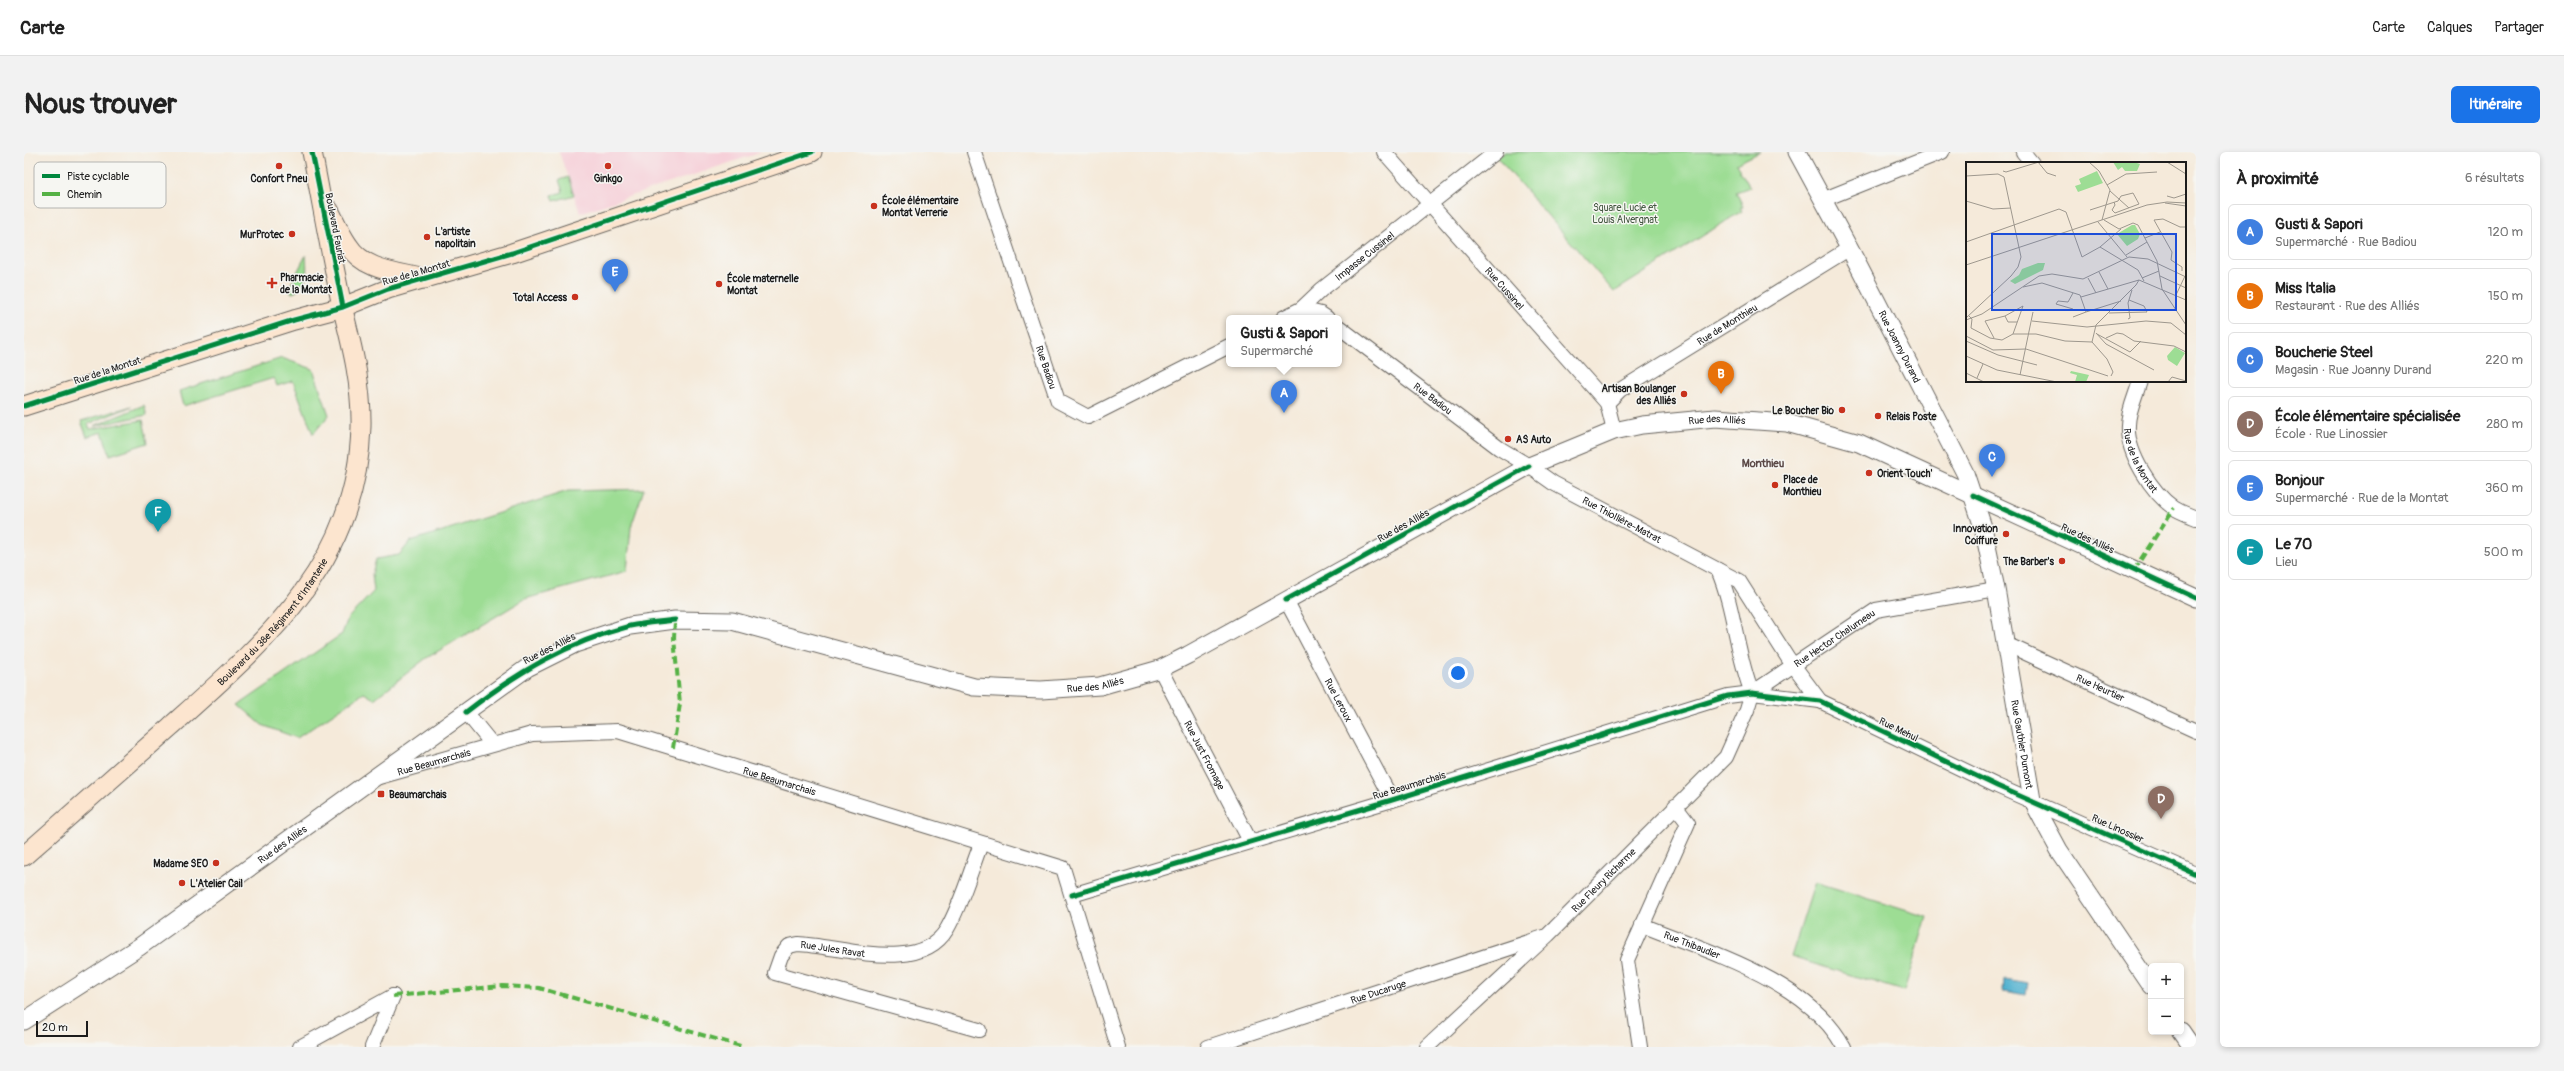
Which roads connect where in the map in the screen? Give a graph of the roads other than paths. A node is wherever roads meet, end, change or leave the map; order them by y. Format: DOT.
graph roads {
  1 [pos="312,152"];
  2 [pos="812,152"];
  3 [pos="974,152"];
  4 [pos="1384,152"];
  5 [pos="1496,152"];
  6 [pos="1798,152"];
  7 [pos="1942,152"];
  8 [pos="2023,152"];
  9 [pos="2031,162"];
  10 [pos="319,190"];
  11 [pos="1822,200"];
  12 [pos="1430,204"];
  13 [pos="348,246"];
  14 [pos="1850,248"];
  15 [pos="425,279"];
  16 [pos="343,307"];
  17 [pos="1301,309"];
  18 [pos="1289,315"];
  19 [pos="1322,315"];
  20 [pos="1342,329"];
  21 [pos="1226,348"];
  22 [pos="2140,382"];
  23 [pos="1607,403"];
  24 [pos="24,406"];
  25 [pos="1614,431"];
  26 [pos="1529,466"];
  27 [pos="1973,495"];
  28 [pos="2196,518"];
  29 [pos="1718,570"];
  30 [pos="1996,589"];
  31 [pos="2196,598"];
  32 [pos="1286,600"];
  33 [pos="2006,644"];
  34 [pos="1794,666"];
  35 [pos="1160,669"];
  36 [pos="1752,694"];
  37 [pos="1820,701"];
  38 [pos="466,712"];
  39 [pos="2196,731"];
  40 [pos="492,744"];
  41 [pos="375,778"];
  42 [pos="1392,800"];
  43 [pos="2032,800"];
  44 [pos="1675,806"];
  45 [pos="1250,841"];
  46 [pos="981,844"];
  47 [pos="24,856"];
  48 [pos="2196,873"];
  49 [pos="1072,895"];
  50 [pos="1642,925"];
  51 [pos="1548,935"];
  52 [pos="2148,982"];
  53 [pos="24,1020"];
  54 [pos="979,1030"];
  55 [pos="2184,1035"];
  56 [pos="300,1047"];
  57 [pos="372,1047"];
  58 [pos="1118,1047"];
  59 [pos="1208,1047"];
  60 [pos="1427,1047"];
  61 [pos="1640,1047"];
  62 [pos="1844,1047"];
  63 [pos="2192,1047"];
  1 -- 10 [label="main road, Boulevard Fauriat"];
  2 -- 15 [label="main road, Rue de la Montat"];
  3 -- 21 [label="street, Rue Badiou"];
  4 -- 12 [label="street, Rue Cussinel"];
  5 -- 12 [label="street, Impasse Cussinel"];
  6 -- 11 [label="street, Rue Joanny Durand"];
  7 -- 11 [label="street"];
  8 -- 9 [label="street"];
  10 -- 13 [label="main road, Boulevard Fauriat"];
  10 -- 16 [label="main road, Boulevard Fauriat"];
  11 -- 14 [label="street, Rue Joanny Durand"];
  12 -- 17 [label="street, Impasse Cussinel"];
  12 -- 23 [label="street, Rue Cussinel"];
  13 -- 15 [label="main road, Rue de la Montat"];
  14 -- 23 [label="street, Rue de Monthieu"];
  14 -- 27 [label="street, Rue Joanny Durand"];
  15 -- 16 [label="main road, Rue de la Montat"];
  16 -- 24 [label="main road, Rue de la Montat"];
  16 -- 47 [label="main road, Boulevard du 38e Régiment d'Infanterie"];
  17 -- 18 [label="street"];
  17 -- 19 [label="street"];
  20 -- 26 [label="street, Rue Badiou"];
  22 -- 28 [label="street, Rue de la Montat"];
  23 -- 25 [label="street, Rue Cussinel"];
  25 -- 26 [label="street, Rue des Alliés"];
  25 -- 27 [label="street, Rue des Alliés"];
  26 -- 29 [label="street, Rue Thiollière-Matrat"];
  26 -- 32 [label="street, Rue des Alliés"];
  27 -- 30 [label="street, Rue Gauthier Dumont"];
  27 -- 31 [label="street, Rue des Alliés"];
  29 -- 34 [label="street, Rue Thiollière-Matrat"];
  29 -- 36 [label="street"];
  30 -- 33 [label="street, Rue Gauthier Dumont"];
  30 -- 34 [label="street, Rue Hector Chalumeau"];
  32 -- 35 [label="street, Rue des Alliés"];
  32 -- 42 [label="street, Rue Leroux"];
  33 -- 39 [label="street, Rue Heurtier"];
  33 -- 43 [label="street, Rue Gauthier Dumont"];
  34 -- 36 [label="street, Rue Hector Chalumeau"];
  34 -- 37 [label="street, Rue Mehul"];
  35 -- 38 [label="street, Rue des Alliés"];
  35 -- 45 [label="street, Rue Just Fromage"];
  36 -- 37 [label="street, Rue Mehul"];
  36 -- 42 [label="street, Rue Beaumarchais"];
  36 -- 44 [label="street, Rue Fleury Richarme"];
  37 -- 43 [label="street, Rue Mehul"];
  38 -- 40 [label="street"];
  38 -- 41 [label="street, Rue des Alliés"];
  40 -- 41 [label="street, Rue Beaumarchais"];
  40 -- 46 [label="street, Rue Beaumarchais"];
  41 -- 53 [label="street, Rue des Alliés"];
  42 -- 45 [label="street, Rue Beaumarchais"];
  43 -- 48 [label="street, Rue Linossier"];
  43 -- 52 [label="street, Rue Gauthier Dumont"];
  44 -- 50 [label="street"];
  44 -- 51 [label="street, Rue Fleury Richarme"];
  45 -- 49 [label="street, Rue Beaumarchais"];
  46 -- 49 [label="street, Rue Beaumarchais"];
  46 -- 54 [label="street, Rue Jules Ravat"];
  49 -- 58 [label="street"];
  50 -- 61 [label="street"];
  50 -- 62 [label="street, Rue Thibaudier"];
  51 -- 59 [label="street, Rue Ducaruge"];
  51 -- 60 [label="street, Rue Fleury Richarme"];
  55 -- 63 [label="street"];
  56 -- 57 [label="street"];
}
